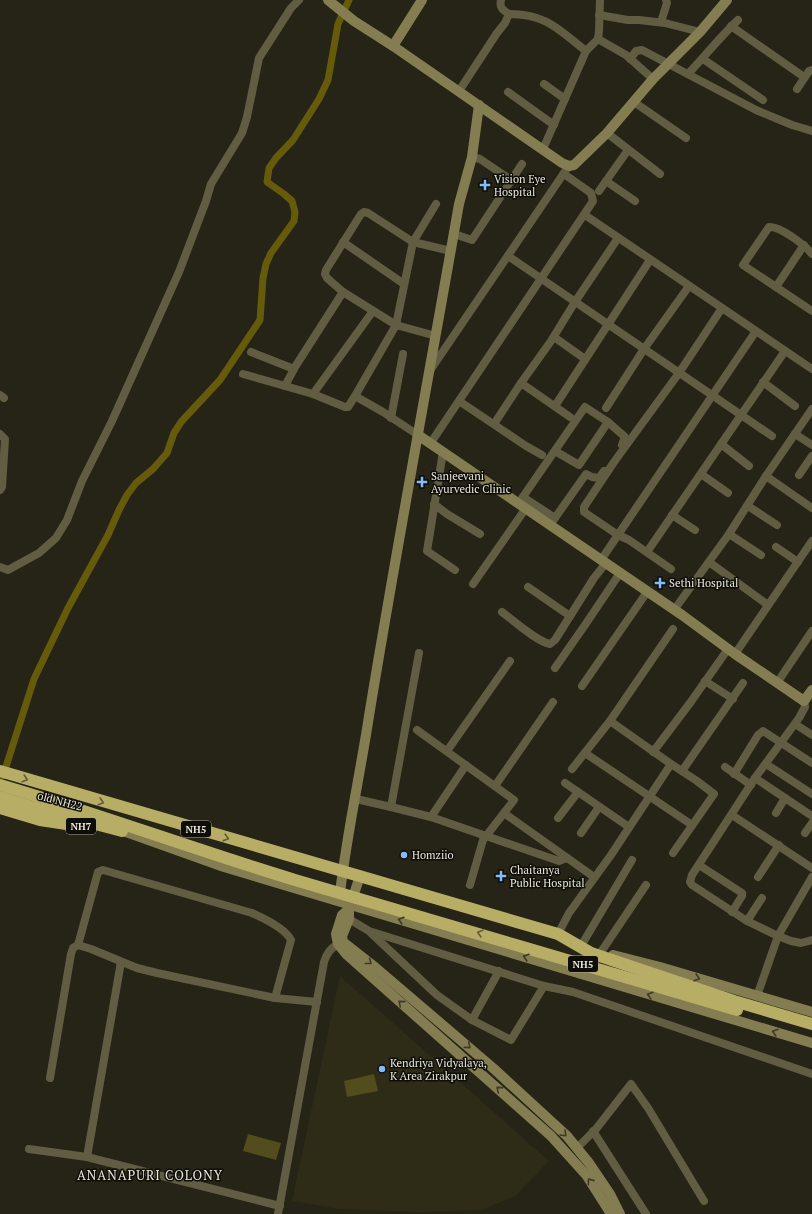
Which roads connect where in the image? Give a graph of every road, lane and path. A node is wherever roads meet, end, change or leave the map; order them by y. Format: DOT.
graph roads {
  1 [pos="299,0"];
  2 [pos="328,0"];
  3 [pos="422,0"];
  4 [pos="501,0"];
  5 [pos="600,0"];
  6 [pos="667,0"];
  7 [pos="727,0"];
  8 [pos="510,14"];
  9 [pos="599,15"];
  10 [pos="738,20"];
  11 [pos="661,22"];
  12 [pos="731,26"];
  13 [pos="700,32"];
  14 [pos="598,38"];
  15 [pos="393,46"];
  16 [pos="586,51"];
  17 [pos="630,59"];
  18 [pos="702,59"];
  19 [pos="668,64"];
  20 [pos="812,70"];
  21 [pos="688,74"];
  22 [pos="804,77"];
  23 [pos="653,79"];
  24 [pos="544,84"];
  25 [pos="797,89"];
  26 [pos="459,91"];
  27 [pos="508,92"];
  28 [pos="565,99"];
  29 [pos="763,100"];
  30 [pos="634,102"];
  31 [pos="480,105"];
  32 [pos="554,125"];
  33 [pos="812,131"];
  34 [pos="607,133"];
  35 [pos="686,138"];
  36 [pos="543,149"];
  37 [pos="628,150"];
  38 [pos="472,157"];
  39 [pos="522,164"];
  40 [pos="566,170"];
  41 [pos="660,174"];
  42 [pos="511,180"];
  43 [pos="606,181"];
  44 [pos="599,191"];
  45 [pos="635,201"];
  46 [pos="436,204"];
  47 [pos="584,215"];
  48 [pos="454,234"];
  49 [pos="618,238"];
  50 [pos="343,242"];
  51 [pos="413,242"];
  52 [pos="804,245"];
  53 [pos="451,251"];
  54 [pos="812,254"];
  55 [pos="508,256"];
  56 [pos="650,260"];
  57 [pos="542,279"];
  58 [pos="404,284"];
  59 [pos="689,286"];
  60 [pos="776,287"];
  61 [pos="343,292"];
  62 [pos="575,302"];
  63 [pos="722,308"];
  64 [pos="373,311"];
  65 [pos="812,311"];
  66 [pos="608,324"];
  67 [pos="396,325"];
  68 [pos="756,331"];
  69 [pos="436,336"];
  70 [pos="554,337"];
  71 [pos="644,349"];
  72 [pos="785,351"];
  73 [pos="251,352"];
  74 [pos="403,354"];
  75 [pos="584,359"];
  76 [pos="294,369"];
  77 [pos="812,369"];
  78 [pos="429,373"];
  79 [pos="679,373"];
  80 [pos="243,374"];
  81 [pos="763,382"];
  82 [pos="520,383"];
  83 [pos="285,386"];
  84 [pos="313,394"];
  85 [pos="355,396"];
  86 [pos="712,396"];
  87 [pos="459,401"];
  88 [pos="555,406"];
  89 [pos="795,406"];
  90 [pos="606,408"];
  91 [pos="812,409"];
  92 [pos="741,415"];
  93 [pos="570,417"];
  94 [pos="391,418"];
  95 [pos="608,422"];
  96 [pos="494,424"];
  97 [pos="0,434"];
  98 [pos="795,434"];
  99 [pos="418,435"];
  100 [pos="772,436"];
  101 [pos="430,444"];
  102 [pos="721,444"];
  103 [pos="812,445"];
  104 [pos="555,451"];
  105 [pos="443,452"];
  106 [pos="542,455"];
  107 [pos="812,456"];
  108 [pos="579,465"];
  109 [pos="749,466"];
  110 [pos="586,474"];
  111 [pos="700,474"];
  112 [pos="799,475"];
  113 [pos="766,476"];
  114 [pos="1,488"];
  115 [pos="728,493"];
  116 [pos="522,501"];
  117 [pos="434,504"];
  118 [pos="748,506"];
  119 [pos="812,508"];
  120 [pos="672,515"];
  121 [pos="554,520"];
  122 [pos="777,525"];
  123 [pos="695,530"];
  124 [pos="480,534"];
  125 [pos="729,534"];
  126 [pos="618,535"];
  127 [pos="812,541"];
  128 [pos="776,547"];
  129 [pos="647,552"];
  130 [pos="760,555"];
  131 [pos="603,562"];
  132 [pos="709,562"];
  133 [pos="798,562"];
  134 [pos="0,567"];
  135 [pos="671,569"];
  136 [pos="455,570"];
  137 [pos="620,573"];
  138 [pos="473,584"];
  139 [pos="528,587"];
  140 [pos="647,592"];
  141 [pos="768,605"];
  142 [pos="674,610"];
  143 [pos="502,612"];
  144 [pos="570,616"];
  145 [pos="673,629"];
  146 [pos="812,631"];
  147 [pos="731,651"];
  148 [pos="419,653"];
  149 [pos="510,661"];
  150 [pos="555,668"];
  151 [pos="705,680"];
  152 [pos="777,683"];
  153 [pos="743,684"];
  154 [pos="582,686"];
  155 [pos="812,690"];
  156 [pos="733,699"];
  157 [pos="804,701"];
  158 [pos="553,702"];
  159 [pos="610,722"];
  160 [pos="795,724"];
  161 [pos="417,730"];
  162 [pos="812,735"];
  163 [pos="782,742"];
  164 [pos="447,751"];
  165 [pos="585,752"];
  166 [pos="654,752"];
  167 [pos="812,763"];
  168 [pos="671,764"];
  169 [pos="766,764"];
  170 [pos="466,765"];
  171 [pos="725,767"];
  172 [pos="572,770"];
  173 [pos="682,771"];
  174 [pos="0,772"];
  175 [pos="734,774"];
  176 [pos="753,781"];
  177 [pos="565,783"];
  178 [pos="0,785"];
  179 [pos="495,786"];
  180 [pos="578,792"];
  181 [pos="812,794"];
  182 [pos="650,796"];
  183 [pos="0,797"];
  184 [pos="356,798"];
  185 [pos="785,798"];
  186 [pos="391,807"];
  187 [pos="599,807"];
  188 [pos="0,808"];
  189 [pos="40,809"];
  190 [pos="504,813"];
  191 [pos="776,813"];
  192 [pos="732,815"];
  193 [pos="812,816"];
  194 [pos="431,817"];
  195 [pos="558,818"];
  196 [pos="812,823"];
  197 [pos="692,825"];
  198 [pos="629,827"];
  199 [pos="131,830"];
  200 [pos="581,833"];
  201 [pos="805,833"];
  202 [pos="486,836"];
  203 [pos="779,845"];
  204 [pos="673,853"];
  205 [pos="567,858"];
  206 [pos="632,860"];
  207 [pos="699,865"];
  208 [pos="812,868"];
  209 [pos="343,871"];
  210 [pos="360,876"];
  211 [pos="594,877"];
  212 [pos="758,877"];
  213 [pos="812,877"];
  214 [pos="646,884"];
  215 [pos="470,885"];
  216 [pos="340,893"];
  217 [pos="762,898"];
  218 [pos="348,909"];
  219 [pos="732,912"];
  220 [pos="747,921"];
  221 [pos="369,931"];
  222 [pos="558,934"];
  223 [pos="778,936"];
  224 [pos="812,940"];
  225 [pos="338,944"];
  226 [pos="78,945"];
  227 [pos="581,946"];
  228 [pos="596,952"];
  229 [pos="121,962"];
  230 [pos="499,971"];
  231 [pos="544,986"];
  232 [pos="757,996"];
  233 [pos="275,998"];
  234 [pos="317,1002"];
  235 [pos="812,1012"];
  236 [pos="472,1020"];
  237 [pos="812,1024"];
  238 [pos="812,1033"];
  239 [pos="812,1043"];
  240 [pos="812,1074"];
  241 [pos="50,1078"];
  242 [pos="593,1131"];
  243 [pos="577,1148"];
  244 [pos="29,1149"];
  245 [pos="568,1154"];
  246 [pos="87,1157"];
  247 [pos="704,1201"];
  248 [pos="279,1210"];
  249 [pos="611,1214"];
  250 [pos="620,1214"];
  251 [pos="646,1214"];
  1 -- 134 [label="street"];
  2 -- 15 [label="street"];
  3 -- 15 [label="street"];
  4 -- 8 [label="street"];
  5 -- 9 [label="street"];
  6 -- 11 [label="street"];
  7 -- 13 [label="street"];
  8 -- 16 [label="street"];
  8 -- 26 [label="street"];
  9 -- 11 [label="street"];
  9 -- 14 [label="street"];
  10 -- 12 [label="street"];
  11 -- 13 [label="street"];
  12 -- 18 [label="street"];
  12 -- 22 [label="street"];
  13 -- 19 [label="street"];
  14 -- 16 [label="street"];
  14 -- 17 [label="street"];
  15 -- 26 [label="street"];
  16 -- 28 [label="street"];
  17 -- 19 [label="street"];
  17 -- 23 [label="street"];
  18 -- 21 [label="street"];
  18 -- 29 [label="street"];
  19 -- 21 [label="street"];
  19 -- 23 [label="street"];
  20 -- 22 [label="street"];
  21 -- 33 [label="street"];
  22 -- 25 [label="street"];
  23 -- 30 [label="street"];
  24 -- 28 [label="street"];
  26 -- 31 [label="street"];
  27 -- 32 [label="street"];
  28 -- 32 [label="street"];
  30 -- 34 [label="street"];
  30 -- 35 [label="street"];
  31 -- 36 [label="street"];
  31 -- 38 [label="street"];
  32 -- 36 [label="street"];
  34 -- 37 [label="street"];
  34 -- 40 [label="street"];
  36 -- 40 [label="street"];
  37 -- 41 [label="street"];
  37 -- 43 [label="street"];
  38 -- 42 [label="street"];
  38 -- 48 [label="street"];
  39 -- 42 [label="street"];
  40 -- 47 [label="street"];
  40 -- 55 [label="street"];
  42 -- 48 [label="street"];
  43 -- 44 [label="street"];
  43 -- 45 [label="street"];
  46 -- 51 [label="street"];
  47 -- 49 [label="street"];
  47 -- 57 [label="street"];
  48 -- 53 [label="street"];
  49 -- 56 [label="street"];
  49 -- 62 [label="street"];
  50 -- 51 [label="street"];
  50 -- 58 [label="street"];
  50 -- 61 [label="street"];
  51 -- 53 [label="street"];
  51 -- 58 [label="street"];
  52 -- 54 [label="street"];
  52 -- 60 [label="street"];
  52 -- 60 [label="street"];
  53 -- 69 [label="street"];
  55 -- 57 [label="street"];
  55 -- 78 [label="street"];
  56 -- 59 [label="street"];
  56 -- 66 [label="street"];
  57 -- 62 [label="street"];
  57 -- 87 [label="street"];
  58 -- 67 [label="street"];
  59 -- 63 [label="street"];
  59 -- 71 [label="street"];
  60 -- 65 [label="street"];
  61 -- 64 [label="street"];
  61 -- 76 [label="street"];
  62 -- 66 [label="street"];
  62 -- 70 [label="street"];
  63 -- 68 [label="street"];
  63 -- 79 [label="street"];
  64 -- 67 [label="street"];
  64 -- 84 [label="street"];
  66 -- 71 [label="street"];
  66 -- 75 [label="street"];
  67 -- 69 [label="street"];
  67 -- 85 [label="street"];
  68 -- 72 [label="street"];
  68 -- 86 [label="street"];
  69 -- 78 [label="street"];
  70 -- 75 [label="street"];
  70 -- 82 [label="street"];
  71 -- 79 [label="street"];
  71 -- 90 [label="street"];
  72 -- 77 [label="street"];
  72 -- 81 [label="street"];
  73 -- 76 [label="street"];
  74 -- 94 [label="street"];
  75 -- 88 [label="street"];
  76 -- 83 [label="street"];
  78 -- 99 [label="street"];
  79 -- 86 [label="street"];
  79 -- 126 [label="street"];
  80 -- 83 [label="street"];
  81 -- 89 [label="street"];
  81 -- 92 [label="street"];
  82 -- 88 [label="street"];
  82 -- 96 [label="street"];
  83 -- 84 [label="street"];
  84 -- 85 [label="street"];
  85 -- 94 [label="street"];
  86 -- 92 [label="street"];
  86 -- 126 [label="street"];
  87 -- 96 [label="street"];
  87 -- 101 [label="street"];
  88 -- 93 [label="street"];
  91 -- 98 [label="street"];
  92 -- 100 [label="street"];
  92 -- 102 [label="street"];
  94 -- 99 [label="street"];
  95 -- 104 [label="street"];
  95 -- 108 [label="street"];
  95 -- 110 [label="street"];
  96 -- 106 [label="street"];
  97 -- 114 [label="street"];
  98 -- 103 [label="street"];
  98 -- 113 [label="street"];
  99 -- 101 [label="street"];
  99 -- 184 [label="street"];
  101 -- 105 [label="street"];
  102 -- 109 [label="street"];
  102 -- 111 [label="street"];
  104 -- 108 [label="street"];
  104 -- 116 [label="street"];
  105 -- 116 [label="street"];
  105 -- 117 [label="street"];
  107 -- 112 [label="street"];
  108 -- 110 [label="street"];
  110 -- 121 [label="street"];
  111 -- 115 [label="street"];
  111 -- 120 [label="street"];
  113 -- 118 [label="street"];
  113 -- 119 [label="street"];
  116 -- 121 [label="street"];
  116 -- 138 [label="street"];
  117 -- 124 [label="street"];
  117 -- 136 [label="street"];
  118 -- 122 [label="street"];
  118 -- 125 [label="street"];
  120 -- 123 [label="street"];
  120 -- 129 [label="street"];
  121 -- 131 [label="street"];
  125 -- 130 [label="street"];
  125 -- 132 [label="street"];
  126 -- 129 [label="street"];
  126 -- 131 [label="street"];
  127 -- 133 [label="street"];
  128 -- 133 [label="street"];
  129 -- 135 [label="street"];
  131 -- 137 [label="street"];
  131 -- 144 [label="street"];
  132 -- 141 [label="street"];
  132 -- 142 [label="street"];
  133 -- 141 [label="street"];
  137 -- 140 [label="street"];
  137 -- 150 [label="street"];
  139 -- 144 [label="street"];
  140 -- 142 [label="street"];
  140 -- 154 [label="street"];
  141 -- 147 [label="street"];
  142 -- 147 [label="street"];
  143 -- 144 [label="street"];
  145 -- 159 [label="street"];
  146 -- 152 [label="street"];
  147 -- 151 [label="street"];
  147 -- 152 [label="street"];
  148 -- 186 [label="street"];
  149 -- 164 [label="street"];
  151 -- 156 [label="street"];
  151 -- 166 [label="street"];
  152 -- 157 [label="street"];
  153 -- 156 [label="street"];
  155 -- 157 [label="street"];
  156 -- 173 [label="street"];
  157 -- 160 [label="street"];
  158 -- 179 [label="street"];
  159 -- 165 [label="street"];
  159 -- 166 [label="street"];
  160 -- 162 [label="street"];
  160 -- 163 [label="street"];
  161 -- 164 [label="street"];
  163 -- 167 [label="street"];
  163 -- 169 [label="street"];
  163 -- 175 [label="street"];
  164 -- 170 [label="street"];
  165 -- 172 [label="street"];
  165 -- 182 [label="street"];
  166 -- 168 [label="street"];
  168 -- 173 [label="street"];
  168 -- 182 [label="street"];
  169 -- 176 [label="street"];
  169 -- 181 [label="street"];
  170 -- 179 [label="street"];
  170 -- 194 [label="street"];
  171 -- 175 [label="street"];
  173 -- 197 [label="street"];
  174 -- 209 [label="highway, NH5, one-way"];
  175 -- 176 [label="street"];
  176 -- 185 [label="street"];
  176 -- 192 [label="street"];
  177 -- 180 [label="street"];
  178 -- 189 [label="highway, NH5"];
  179 -- 190 [label="street"];
  180 -- 187 [label="street"];
  180 -- 195 [label="street"];
  182 -- 197 [label="street"];
  182 -- 198 [label="street"];
  183 -- 189 [label="highway, old NH22"];
  184 -- 186 [label="street"];
  184 -- 209 [label="street"];
  185 -- 191 [label="street"];
  185 -- 193 [label="street"];
  186 -- 194 [label="street"];
  187 -- 198 [label="street"];
  187 -- 200 [label="street"];
  188 -- 189 [label="highway, NH7"];
  189 -- 199 [label="highway, NH7"];
  189 -- 199 [label="highway, NH5"];
  190 -- 202 [label="street"];
  190 -- 205 [label="street"];
  192 -- 203 [label="street"];
  192 -- 207 [label="street"];
  194 -- 202 [label="street"];
  196 -- 201 [label="street"];
  197 -- 204 [label="street"];
  198 -- 211 [label="street"];
  199 -- 216 [label="highway, NH5"];
  199 -- 218 [label="street"];
  202 -- 205 [label="street"];
  202 -- 215 [label="street"];
  203 -- 208 [label="street"];
  203 -- 212 [label="street"];
  205 -- 211 [label="street"];
  206 -- 227 [label="street"];
  207 -- 219 [label="street"];
  207 -- 219 [label="street"];
  209 -- 210 [label="highway, NH5"];
  209 -- 216 [label="street"];
  210 -- 218 [label="street"];
  210 -- 222 [label="highway, NH5"];
  211 -- 222 [label="street"];
  213 -- 223 [label="street"];
  214 -- 228 [label="street"];
  216 -- 218 [label="highway, NH5"];
  217 -- 220 [label="street"];
  218 -- 221 [label="street"];
  218 -- 225 [label="street"];
  238 -- 218 [label="highway, NH5, one-way"];
  239 -- 218 [label="street, one-way"];
  218 -- 243 [label="street, one-way"];
  219 -- 220 [label="street"];
  220 -- 223 [label="street"];
  221 -- 230 [label="street"];
  221 -- 236 [label="street"];
  222 -- 227 [label="highway, NH5"];
  223 -- 224 [label="street"];
  223 -- 232 [label="street"];
  225 -- 234 [label="street"];
  245 -- 225 [label="street, one-way"];
  226 -- 229 [label="street"];
  226 -- 233 [label="street"];
  226 -- 241 [label="street"];
  227 -- 228 [label="highway, NH5"];
  228 -- 232 [label="street, one-way"];
  228 -- 237 [label="highway, NH5"];
  229 -- 233 [label="street"];
  229 -- 246 [label="street"];
  230 -- 231 [label="street"];
  230 -- 236 [label="street"];
  231 -- 236 [label="street"];
  231 -- 240 [label="street"];
  232 -- 235 [label="street"];
  233 -- 234 [label="street"];
  234 -- 248 [label="street"];
  242 -- 243 [label="street"];
  242 -- 247 [label="street"];
  242 -- 251 [label="street"];
  243 -- 245 [label="street"];
  243 -- 250 [label="street"];
  244 -- 246 [label="street"];
  249 -- 245 [label="street, one-way"];
  246 -- 248 [label="street"];
}
